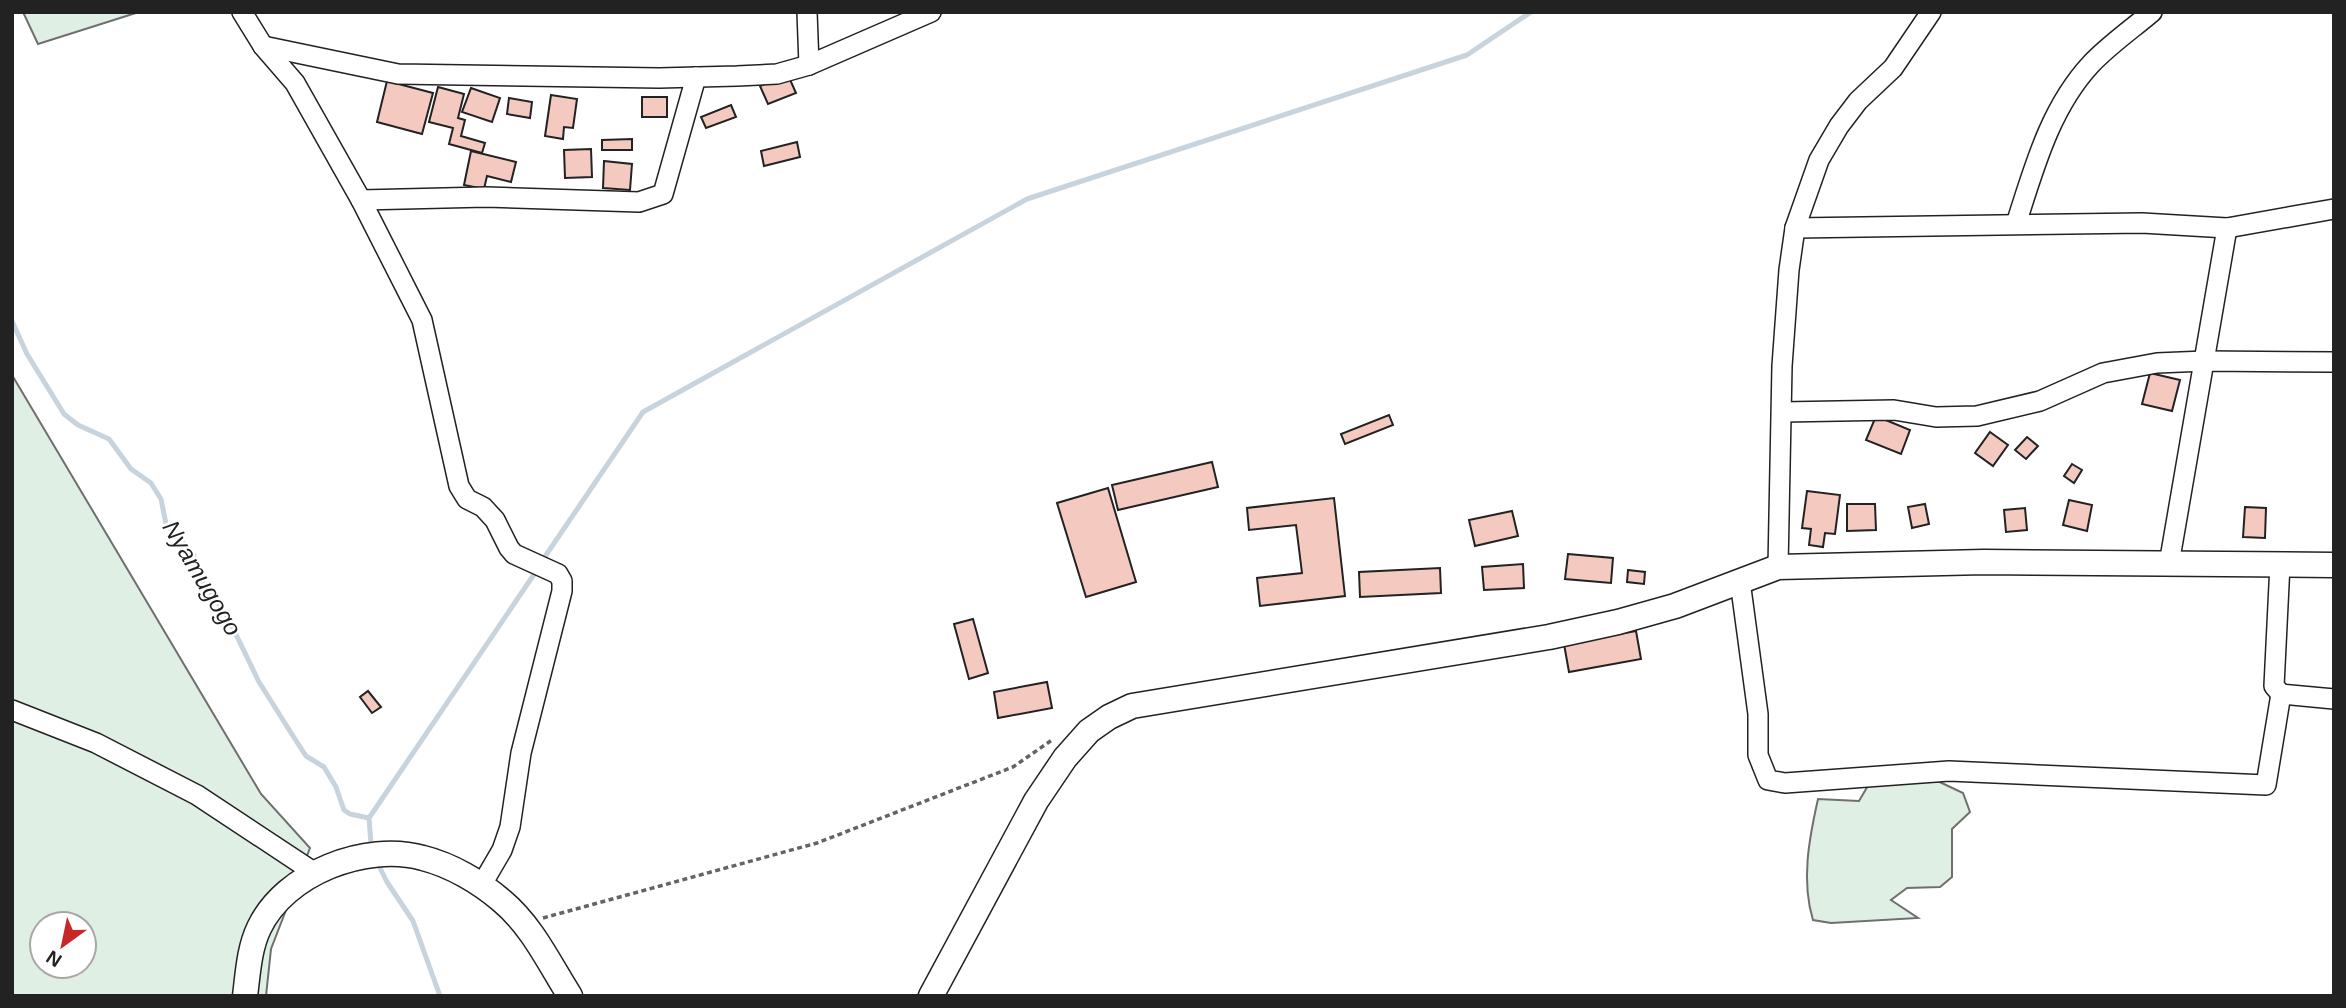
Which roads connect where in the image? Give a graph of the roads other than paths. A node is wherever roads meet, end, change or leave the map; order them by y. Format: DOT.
graph roads {
  1 [pos="242,12"];
  2 [pos="807,12"];
  3 [pos="931,12"];
  4 [pos="1931,12"];
  5 [pos="2152,12"];
  6 [pos="263,46"];
  7 [pos="808,65"];
  8 [pos="696,77"];
  9 [pos="361,200"];
  10 [pos="2334,209"];
  11 [pos="2016,224"];
  12 [pos="1795,228"];
  13 [pos="2227,228"];
  14 [pos="2205,361"];
  15 [pos="2334,362"];
  16 [pos="1783,412"];
  17 [pos="2169,564"];
  18 [pos="2280,565"];
  19 [pos="2334,565"];
  20 [pos="1779,567"];
  21 [pos="1740,581"];
  22 [pos="2281,694"];
  23 [pos="2334,699"];
  24 [pos="12,710"];
  25 [pos="314,873"];
  26 [pos="481,886"];
  27 [pos="245,996"];
  28 [pos="570,996"];
  29 [pos="930,996"];
  1 -- 6 [label="street"];
  2 -- 7 [label="street"];
  3 -- 7 [label="street"];
  4 -- 12 [label="street"];
  5 -- 11 [label="street"];
  6 -- 8 [label="street"];
  6 -- 9 [label="street"];
  7 -- 8 [label="street"];
  8 -- 9 [label="street"];
  9 -- 26 [label="street"];
  10 -- 13 [label="street"];
  11 -- 12 [label="street"];
  11 -- 13 [label="street"];
  12 -- 16 [label="street"];
  13 -- 14 [label="street"];
  14 -- 15 [label="street"];
  14 -- 16 [label="street"];
  14 -- 17 [label="street"];
  16 -- 20 [label="street"];
  17 -- 18 [label="main road"];
  17 -- 20 [label="main road"];
  18 -- 19 [label="main road"];
  18 -- 22 [label="street"];
  20 -- 21 [label="main road"];
  21 -- 22 [label="street"];
  21 -- 29 [label="main road"];
  22 -- 23 [label="street"];
  24 -- 25 [label="street"];
  25 -- 26 [label="main road"];
  25 -- 27 [label="main road"];
  26 -- 28 [label="main road"];
}
